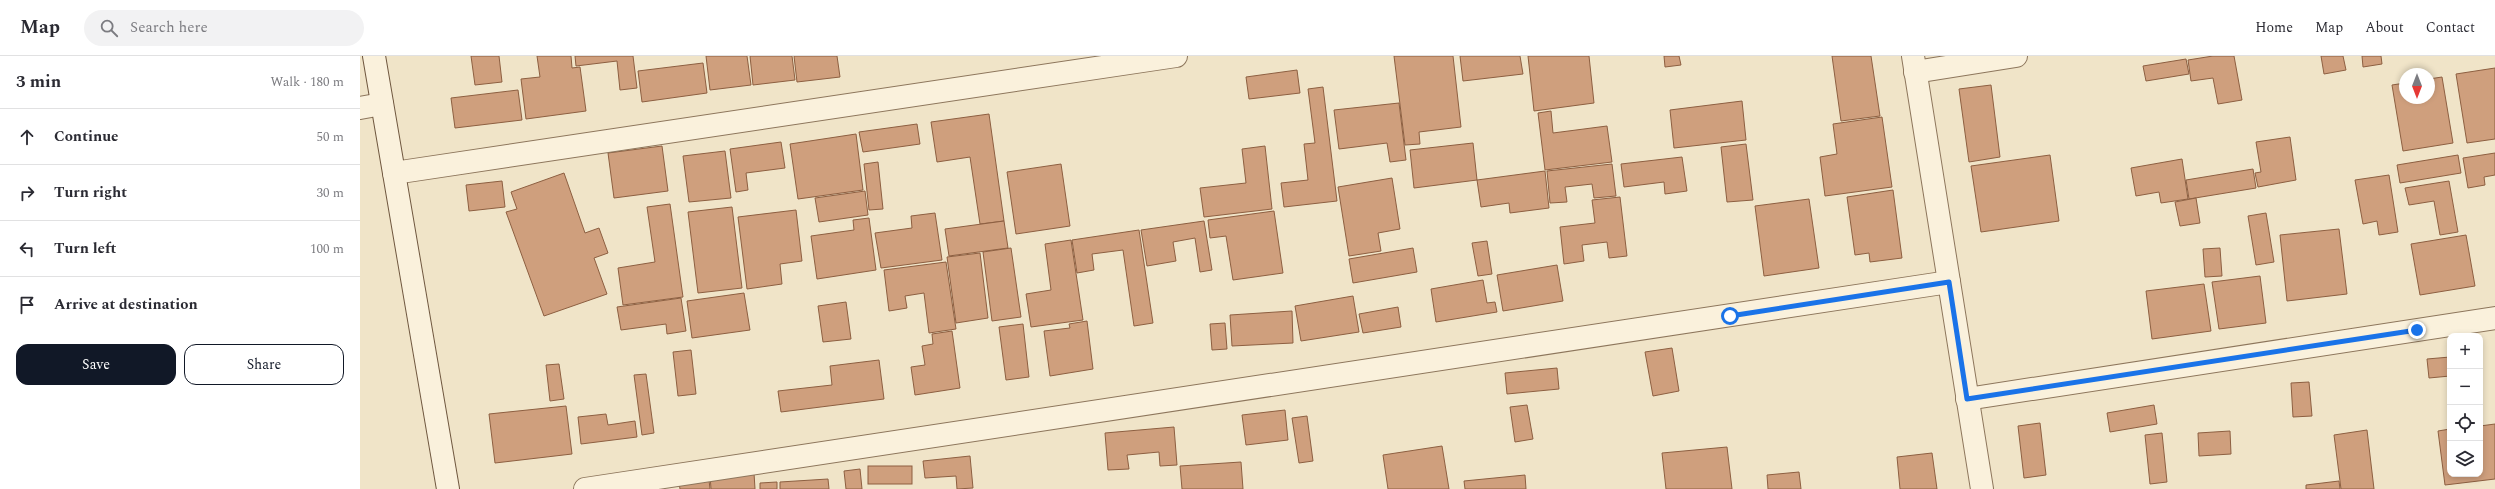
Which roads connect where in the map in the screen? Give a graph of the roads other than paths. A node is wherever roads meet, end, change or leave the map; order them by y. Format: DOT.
graph roads {
  1 [pos="374,56"];
  2 [pos="1176,56"];
  3 [pos="2016,56"];
  4 [pos="1914,64"];
  5 [pos="382,104"];
  6 [pos="360,108"];
  7 [pos="394,173"];
  8 [pos="1949,282"];
  9 [pos="2495,318"];
  10 [pos="1967,399"];
  11 [pos="448,489"];
  12 [pos="585,489"];
  13 [pos="1982,489"];
  1 -- 5 [label="street"];
  2 -- 7 [label="street"];
  3 -- 4 [label="street"];
  4 -- 8 [label="street"];
  5 -- 6 [label="street"];
  5 -- 7 [label="street"];
  7 -- 11 [label="street"];
  8 -- 10 [label="street"];
  8 -- 12 [label="street"];
  9 -- 10 [label="street"];
  10 -- 13 [label="street"];
}
